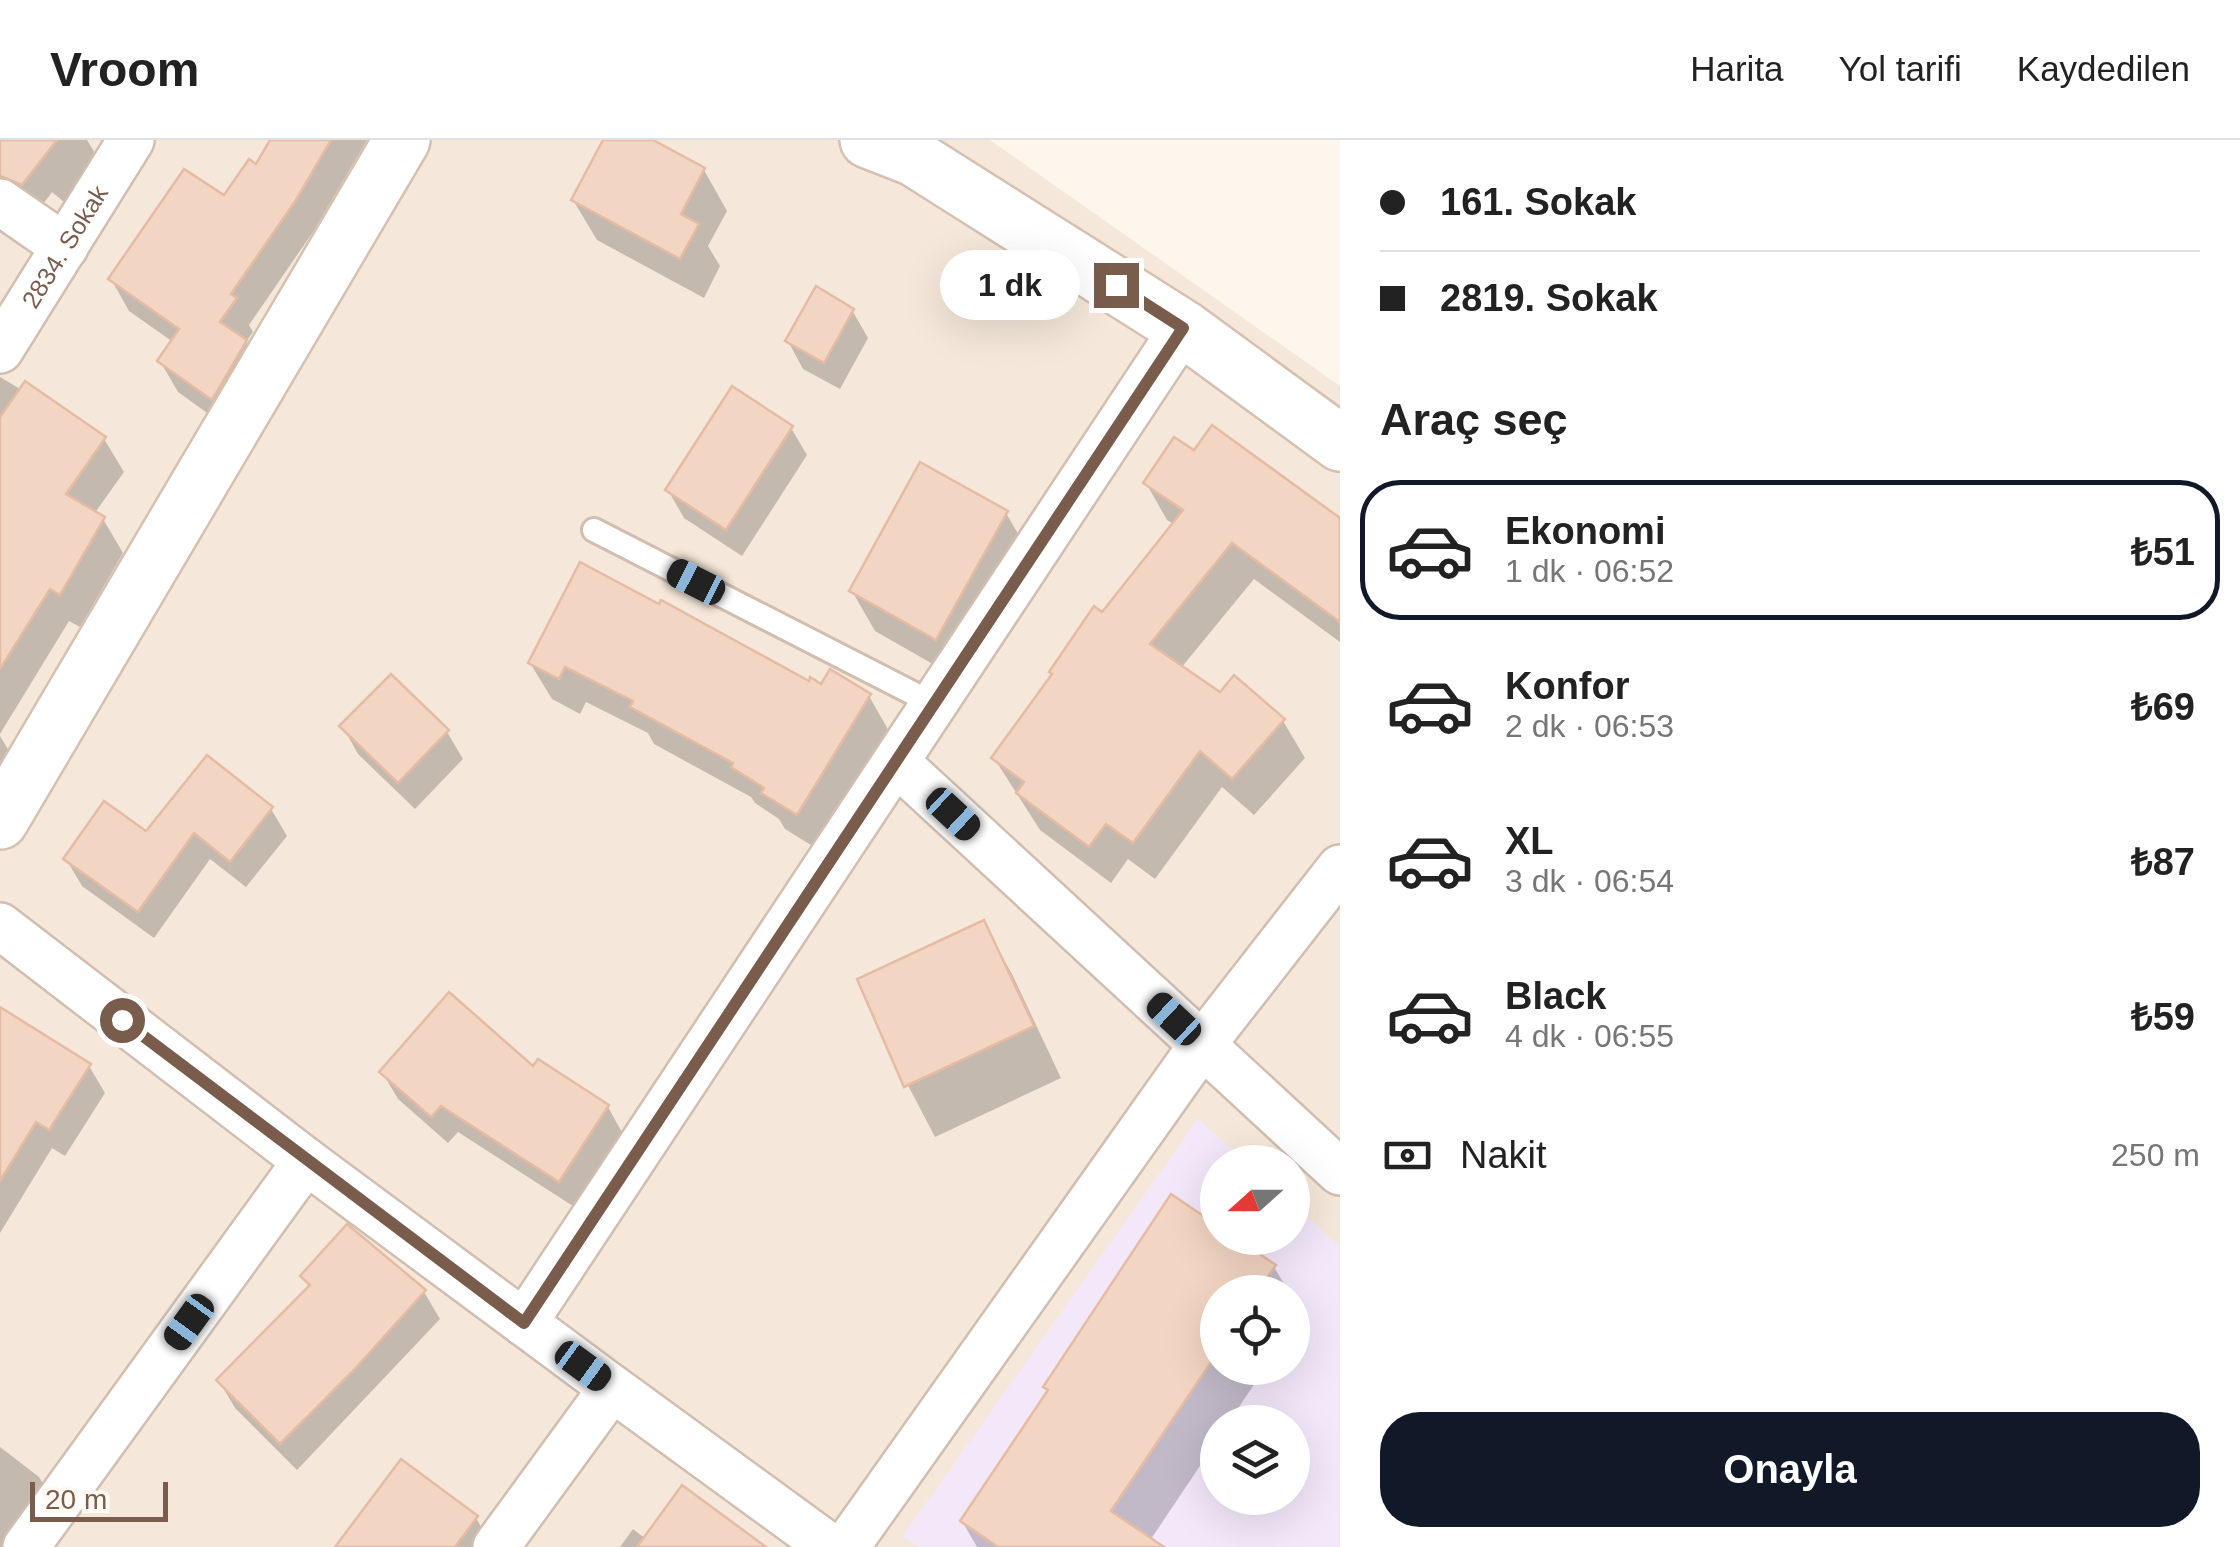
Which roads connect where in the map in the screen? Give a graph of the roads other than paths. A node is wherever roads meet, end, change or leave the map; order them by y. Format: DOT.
graph roads {
  1 [pos="131,140"];
  2 [pos="402,140"];
  3 [pos="868,140"];
  4 [pos="0,202"];
  5 [pos="65,247"];
  6 [pos="1183,328"];
  7 [pos="0,350"];
  8 [pos="1340,443"];
  9 [pos="594,530"];
  10 [pos="934,704"];
  11 [pos="898,763"];
  12 [pos="0,821"];
  13 [pos="1340,868"];
  14 [pos="0,926"];
  15 [pos="1202,1045"];
  16 [pos="306,1162"];
  17 [pos="1340,1172"];
  18 [pos="524,1323"];
  19 [pos="612,1388"];
  20 [pos="26,1547"];
  21 [pos="496,1547"];
  22 [pos="830,1547"];
  23 [pos="846,1547"];
  1 -- 5 [label="street, 2834. Sokak"];
  2 -- 12 [label="street"];
  3 -- 6 [label="street"];
  4 -- 5 [label="street"];
  5 -- 7 [label="street, 2834. Sokak"];
  6 -- 8 [label="street"];
  6 -- 10 [label="street"];
  9 -- 10 [label="lane"];
  10 -- 11 [label="street"];
  11 -- 15 [label="street"];
  11 -- 18 [label="street"];
  13 -- 15 [label="street"];
  14 -- 16 [label="street"];
  15 -- 17 [label="street"];
  15 -- 23 [label="street"];
  16 -- 18 [label="street"];
  16 -- 20 [label="street"];
  18 -- 19 [label="street"];
  19 -- 21 [label="street"];
  19 -- 22 [label="street"];
}
